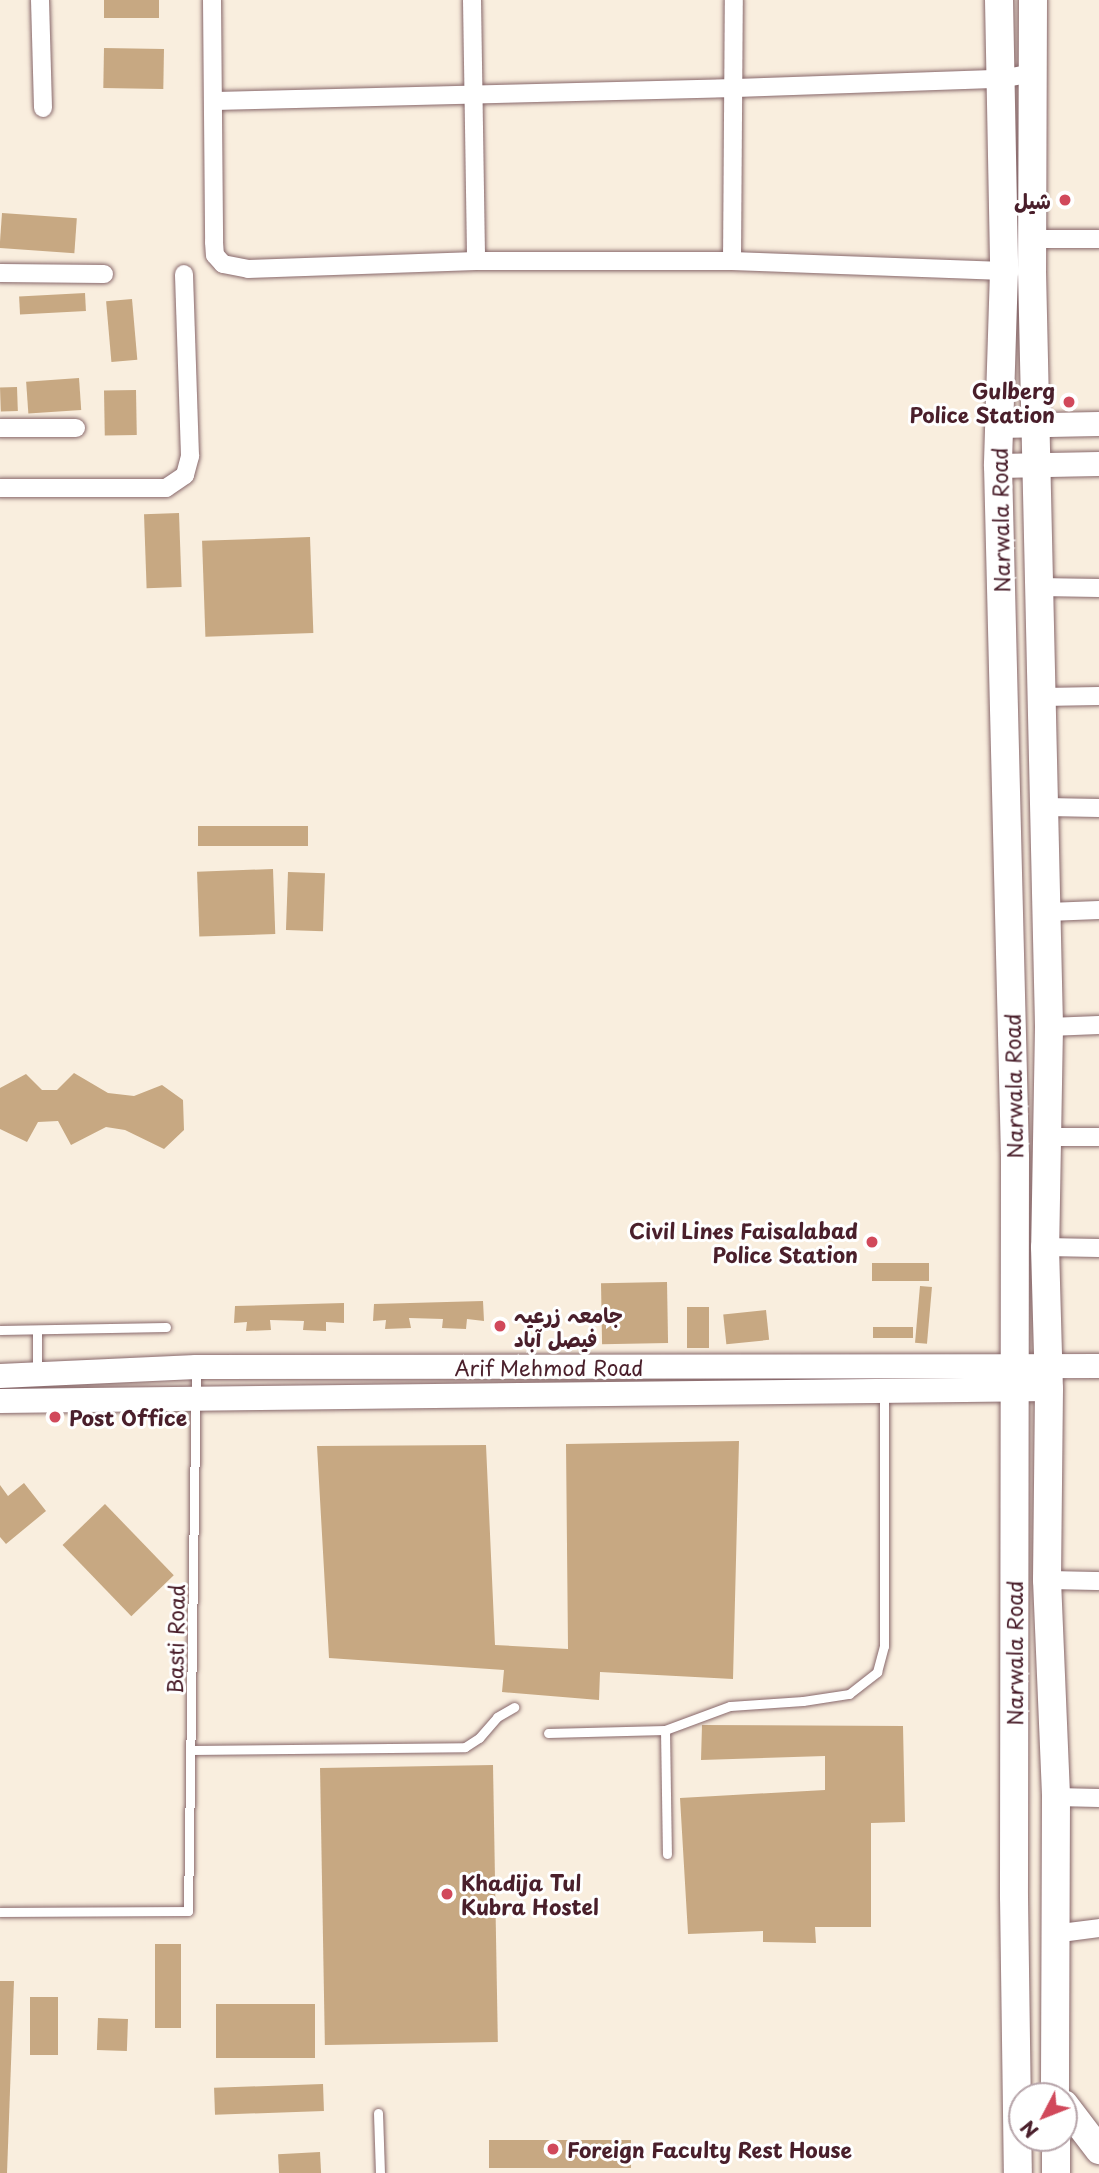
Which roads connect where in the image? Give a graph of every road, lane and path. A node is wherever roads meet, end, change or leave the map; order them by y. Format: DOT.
graph roads {
  1 [pos="40,0"];
  2 [pos="212,0"];
  3 [pos="471,0"];
  4 [pos="734,0"];
  5 [pos="999,0"];
  6 [pos="1033,0"];
  7 [pos="1034,73"];
  8 [pos="1000,79"];
  9 [pos="736,88"];
  10 [pos="474,96"];
  11 [pos="215,101"];
  12 [pos="43,108"];
  13 [pos="1032,239"];
  14 [pos="1099,239"];
  15 [pos="476,261"];
  16 [pos="732,261"];
  17 [pos="1004,271"];
  18 [pos="0,273"];
  19 [pos="104,274"];
  20 [pos="184,274"];
  21 [pos="1099,424"];
  22 [pos="1036,425"];
  23 [pos="999,426"];
  24 [pos="0,428"];
  25 [pos="76,428"];
  26 [pos="1099,464"];
  27 [pos="998,466"];
  28 [pos="1037,466"];
  29 [pos="0,488"];
  30 [pos="1039,587"];
  31 [pos="1099,588"];
  32 [pos="1099,696"];
  33 [pos="1043,697"];
  34 [pos="1047,807"];
  35 [pos="1099,808"];
  36 [pos="1099,910"];
  37 [pos="1048,912"];
  38 [pos="1099,1026"];
  39 [pos="1049,1027"];
  40 [pos="1047,1137"];
  41 [pos="1099,1137"];
  42 [pos="1045,1247"];
  43 [pos="1099,1248"];
  44 [pos="166,1327"];
  45 [pos="0,1330"];
  46 [pos="37,1330"];
  47 [pos="1099,1366"];
  48 [pos="197,1367"];
  49 [pos="266,1367"];
  50 [pos="483,1367"];
  51 [pos="777,1367"];
  52 [pos="37,1374"];
  53 [pos="0,1376"];
  54 [pos="1015,1378"];
  55 [pos="1048,1378"];
  56 [pos="884,1391"];
  57 [pos="776,1393"];
  58 [pos="483,1396"];
  59 [pos="196,1398"];
  60 [pos="267,1398"];
  61 [pos="0,1401"];
  62 [pos="1047,1580"];
  63 [pos="1099,1581"];
  64 [pos="514,1707"];
  65 [pos="665,1730"];
  66 [pos="548,1733"];
  67 [pos="191,1750"];
  68 [pos="1056,1797"];
  69 [pos="1099,1798"];
  70 [pos="667,1854"];
  71 [pos="0,1912"];
  72 [pos="1099,1928"];
  73 [pos="1053,1934"];
  74 [pos="1058,2082"];
  75 [pos="378,2113"];
  76 [pos="1078,2123"];
  77 [pos="1099,2150"];
  78 [pos="1056,2152"];
  79 [pos="380,2173"];
  80 [pos="1018,2173"];
  81 [pos="1056,2173"];
  1 -- 12 [label="street"];
  2 -- 11 [label="street"];
  3 -- 10 [label="street"];
  4 -- 9 [label="street"];
  5 -- 8 [label="main road, Narwala Road"];
  6 -- 7 [label="main road, Narwala Road"];
  7 -- 8 [label="street"];
  7 -- 13 [label="main road, Narwala Road"];
  8 -- 9 [label="street"];
  8 -- 17 [label="main road, Narwala Road"];
  9 -- 10 [label="street"];
  9 -- 16 [label="street"];
  10 -- 11 [label="street"];
  10 -- 15 [label="street"];
  11 -- 15 [label="street"];
  13 -- 14 [label="street"];
  13 -- 22 [label="main road, Narwala Road"];
  15 -- 16 [label="street"];
  16 -- 17 [label="street"];
  17 -- 23 [label="main road, Narwala Road"];
  18 -- 19 [label="street"];
  20 -- 29 [label="street"];
  21 -- 22 [label="street"];
  22 -- 23 [label="street"];
  22 -- 28 [label="main road, Narwala Road"];
  23 -- 27 [label="main road, Narwala Road"];
  24 -- 25 [label="street"];
  26 -- 28 [label="street"];
  27 -- 28 [label="street"];
  27 -- 54 [label="main road, Narwala Road"];
  28 -- 30 [label="main road, Narwala Road"];
  30 -- 31 [label="street"];
  30 -- 33 [label="main road, Narwala Road"];
  32 -- 33 [label="street"];
  33 -- 34 [label="main road, Narwala Road"];
  34 -- 35 [label="street"];
  34 -- 37 [label="main road, Narwala Road"];
  36 -- 37 [label="street"];
  37 -- 39 [label="main road, Narwala Road"];
  38 -- 39 [label="street"];
  39 -- 40 [label="main road, Narwala Road"];
  40 -- 41 [label="street"];
  40 -- 42 [label="main road, Narwala Road"];
  42 -- 43 [label="street"];
  42 -- 55 [label="main road, Narwala Road"];
  44 -- 46 [label="lane"];
  45 -- 46 [label="lane"];
  46 -- 52 [label="lane"];
  47 -- 55 [label="street"];
  48 -- 49 [label="street, Arif Mehmod Road"];
  48 -- 52 [label="street, Arif Mehmod Road"];
  48 -- 59 [label="lane, Basti Road"];
  49 -- 50 [label="street, Arif Mehmod Road"];
  49 -- 60 [label="street"];
  50 -- 51 [label="street, Arif Mehmod Road"];
  50 -- 58 [label="street"];
  51 -- 54 [label="street, Arif Mehmod Road"];
  51 -- 57 [label="street"];
  52 -- 53 [label="street, Arif Mehmod Road"];
  54 -- 55 [label="street"];
  54 -- 56 [label="street"];
  54 -- 80 [label="main road, Narwala Road"];
  55 -- 62 [label="main road, Narwala Road"];
  56 -- 57 [label="street"];
  56 -- 65 [label="lane"];
  57 -- 58 [label="street"];
  58 -- 60 [label="street"];
  59 -- 60 [label="street"];
  59 -- 61 [label="street"];
  59 -- 67 [label="lane, Basti Road"];
  62 -- 63 [label="street"];
  62 -- 68 [label="main road, Narwala Road"];
  64 -- 67 [label="lane"];
  65 -- 66 [label="lane"];
  65 -- 70 [label="lane"];
  67 -- 71 [label="lane, Basti Road"];
  68 -- 69 [label="street"];
  68 -- 73 [label="main road, Narwala Road"];
  72 -- 73 [label="street"];
  73 -- 74 [label="main road, Narwala Road"];
  75 -- 79 [label="lane"];
  76 -- 77 [label="main road"];
  78 -- 81 [label="main road"];
}
